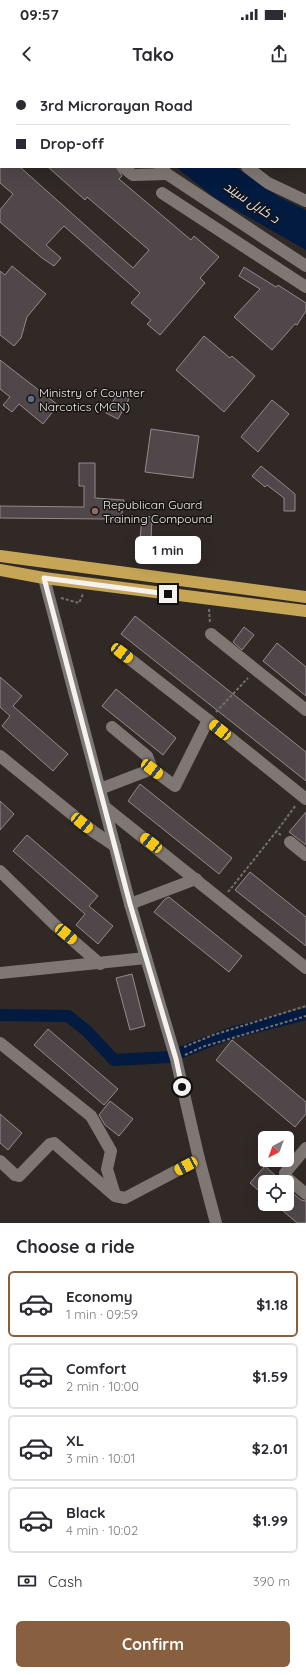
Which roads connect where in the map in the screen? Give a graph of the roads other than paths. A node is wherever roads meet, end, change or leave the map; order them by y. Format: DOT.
graph roads {
  1 [pos="124,168"];
  2 [pos="248,168"];
  3 [pos="163,171"];
  4 [pos="162,193"];
  5 [pos="306,201"];
  6 [pos="306,266"];
  7 [pos="306,287"];
  8 [pos="0,556"];
  9 [pos="0,570"];
  10 [pos="44,578"];
  11 [pos="306,597"];
  12 [pos="306,610"];
  13 [pos="211,634"];
  14 [pos="122,653"];
  15 [pos="306,710"];
  16 [pos="208,720"];
  17 [pos="112,727"];
  18 [pos="0,756"];
  19 [pos="152,769"];
  20 [pos="100,789"];
  21 [pos="304,798"];
  22 [pos="106,808"];
  23 [pos="290,842"];
  24 [pos="115,846"];
  25 [pos="306,855"];
  26 [pos="0,871"];
  27 [pos="196,879"];
  28 [pos="130,904"];
  29 [pos="146,958"];
  30 [pos="100,964"];
  31 [pos="306,968"];
  32 [pos="0,973"];
  33 [pos="0,1043"];
  34 [pos="306,1148"];
  35 [pos="199,1159"];
  36 [pos="0,1161"];
  37 [pos="306,1194"];
  38 [pos="115,1196"];
  39 [pos="216,1223"];
  1 -- 3 [label="street"];
  2 -- 5 [label="street"];
  3 -- 6 [label="street"];
  4 -- 7 [label="street"];
  8 -- 11 [label="highway"];
  9 -- 10 [label="highway"];
  10 -- 12 [label="highway"];
  10 -- 20 [label="street"];
  13 -- 15 [label="street"];
  14 -- 16 [label="street"];
  16 -- 19 [label="street"];
  16 -- 21 [label="street"];
  17 -- 19 [label="street"];
  18 -- 24 [label="street"];
  19 -- 20 [label="street"];
  20 -- 22 [label="street"];
  22 -- 24 [label="street"];
  22 -- 27 [label="street"];
  23 -- 25 [label="street"];
  24 -- 28 [label="street"];
  26 -- 30 [label="street"];
  27 -- 28 [label="street"];
  27 -- 31 [label="street"];
  28 -- 29 [label="street"];
  29 -- 30 [label="street"];
  29 -- 35 [label="street"];
  30 -- 32 [label="street"];
  33 -- 38 [label="street"];
  34 -- 37 [label="street"];
  35 -- 38 [label="street"];
  35 -- 39 [label="street"];
  36 -- 38 [label="street"];
}
